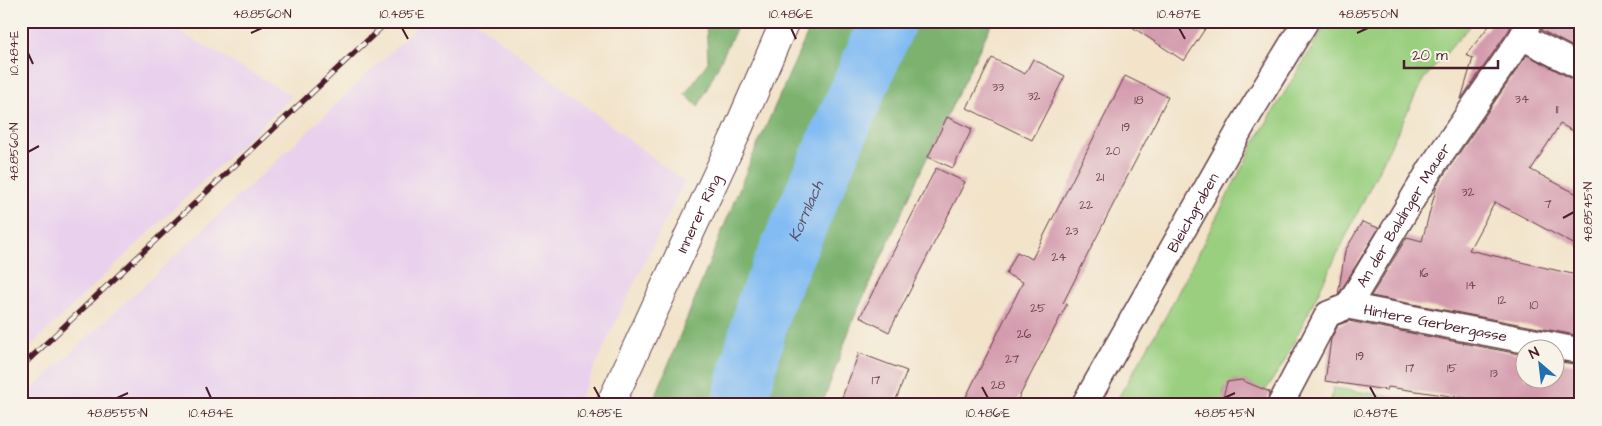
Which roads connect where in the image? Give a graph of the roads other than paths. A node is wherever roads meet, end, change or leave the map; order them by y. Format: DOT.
graph roads {
  1 [pos="785,21"];
  2 [pos="1306,21"];
  3 [pos="1526,29"];
  4 [pos="1581,67"];
  5 [pos="1348,306"];
  6 [pos="1581,351"];
  7 [pos="610,405"];
  8 [pos="1084,405"];
  9 [pos="1280,405"];
  1 -- 7 [label="main road, Innerer Ring"];
  2 -- 8 [label="street, Bleichgraben"];
  3 -- 4 [label="street"];
  3 -- 5 [label="street, An der Baldinger Mauer"];
  5 -- 6 [label="street, Hintere Gerbergasse"];
  5 -- 9 [label="street"];
}
